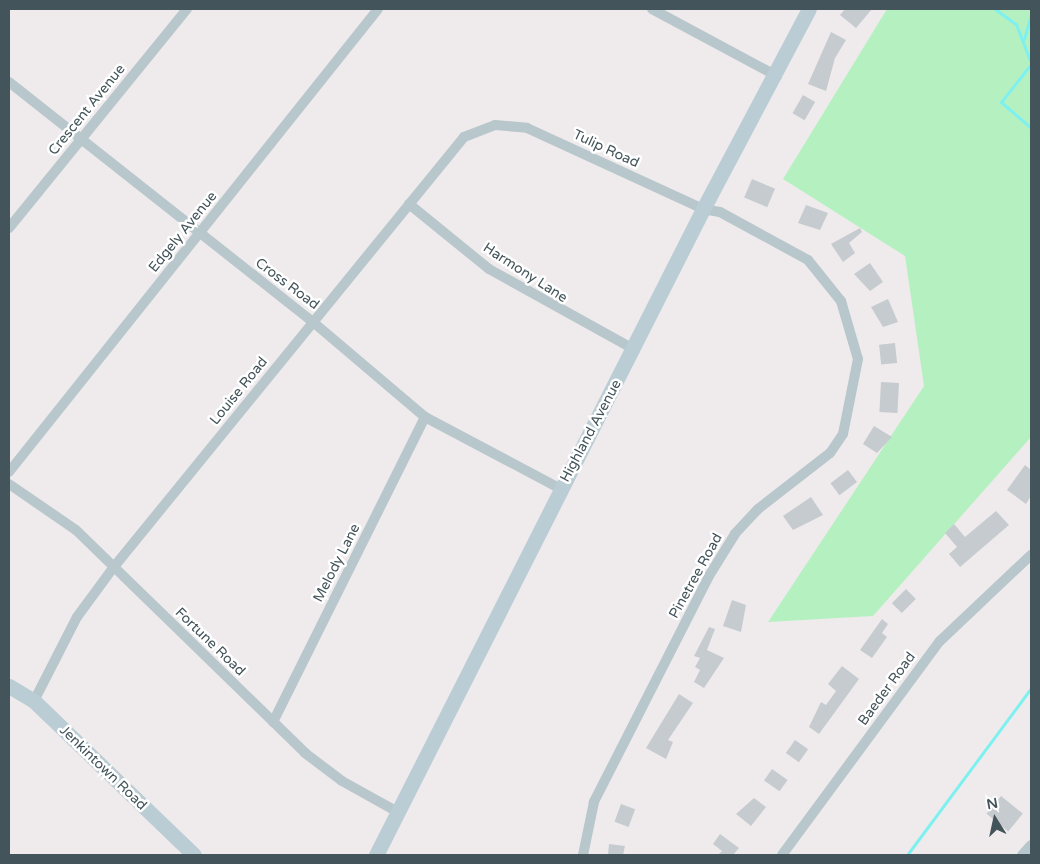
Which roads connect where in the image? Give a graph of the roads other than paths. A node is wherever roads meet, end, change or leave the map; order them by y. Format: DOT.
graph roads {
  1 [pos="187,9"];
  2 [pos="378,9"];
  3 [pos="652,9"];
  4 [pos="809,9"];
  5 [pos="777,76"];
  6 [pos="9,82"];
  7 [pos="495,125"];
  8 [pos="80,141"];
  9 [pos="409,204"];
  10 [pos="702,209"];
  11 [pos="9,228"];
  12 [pos="198,235"];
  13 [pos="313,322"];
  14 [pos="635,350"];
  15 [pos="425,417"];
  16 [pos="9,472"];
  17 [pos="9,484"];
  18 [pos="561,489"];
  19 [pos="1031,555"];
  20 [pos="113,568"];
  21 [pos="9,686"];
  22 [pos="34,701"];
  23 [pos="273,722"];
  24 [pos="398,812"];
  25 [pos="1031,844"];
  26 [pos="194,855"];
  27 [pos="376,855"];
  28 [pos="583,855"];
  29 [pos="782,855"];
  30 [pos="1022,855"];
  1 -- 8 [label="street, Crescent Avenue"];
  2 -- 12 [label="street, Edgely Avenue"];
  3 -- 5 [label="street"];
  4 -- 5 [label="street, Highland Avenue"];
  5 -- 10 [label="street, Highland Avenue"];
  6 -- 8 [label="street, Cross Road"];
  7 -- 9 [label="street, Louise Road"];
  7 -- 10 [label="street, Tulip Road"];
  8 -- 11 [label="street, Crescent Avenue"];
  8 -- 12 [label="street, Cross Road"];
  9 -- 13 [label="street, Louise Road"];
  9 -- 14 [label="street, Harmony Lane"];
  10 -- 14 [label="street, Highland Avenue"];
  10 -- 28 [label="street, Pinetree Road"];
  12 -- 13 [label="street, Cross Road"];
  12 -- 16 [label="street, Edgely Avenue"];
  13 -- 15 [label="street, Cross Road"];
  13 -- 20 [label="street, Louise Road"];
  14 -- 18 [label="street, Highland Avenue"];
  15 -- 18 [label="street, Cross Road"];
  15 -- 23 [label="street, Melody Lane"];
  17 -- 20 [label="street, Fortune Road"];
  18 -- 24 [label="street, Highland Avenue"];
  19 -- 29 [label="street, Baeder Road"];
  20 -- 22 [label="street, Louise Road"];
  20 -- 23 [label="street, Fortune Road"];
  21 -- 22 [label="street, Jenkintown Road"];
  22 -- 26 [label="street, Jenkintown Road"];
  23 -- 24 [label="street, Fortune Road"];
  24 -- 27 [label="street, Highland Avenue"];
  25 -- 30 [label="street"];
}
